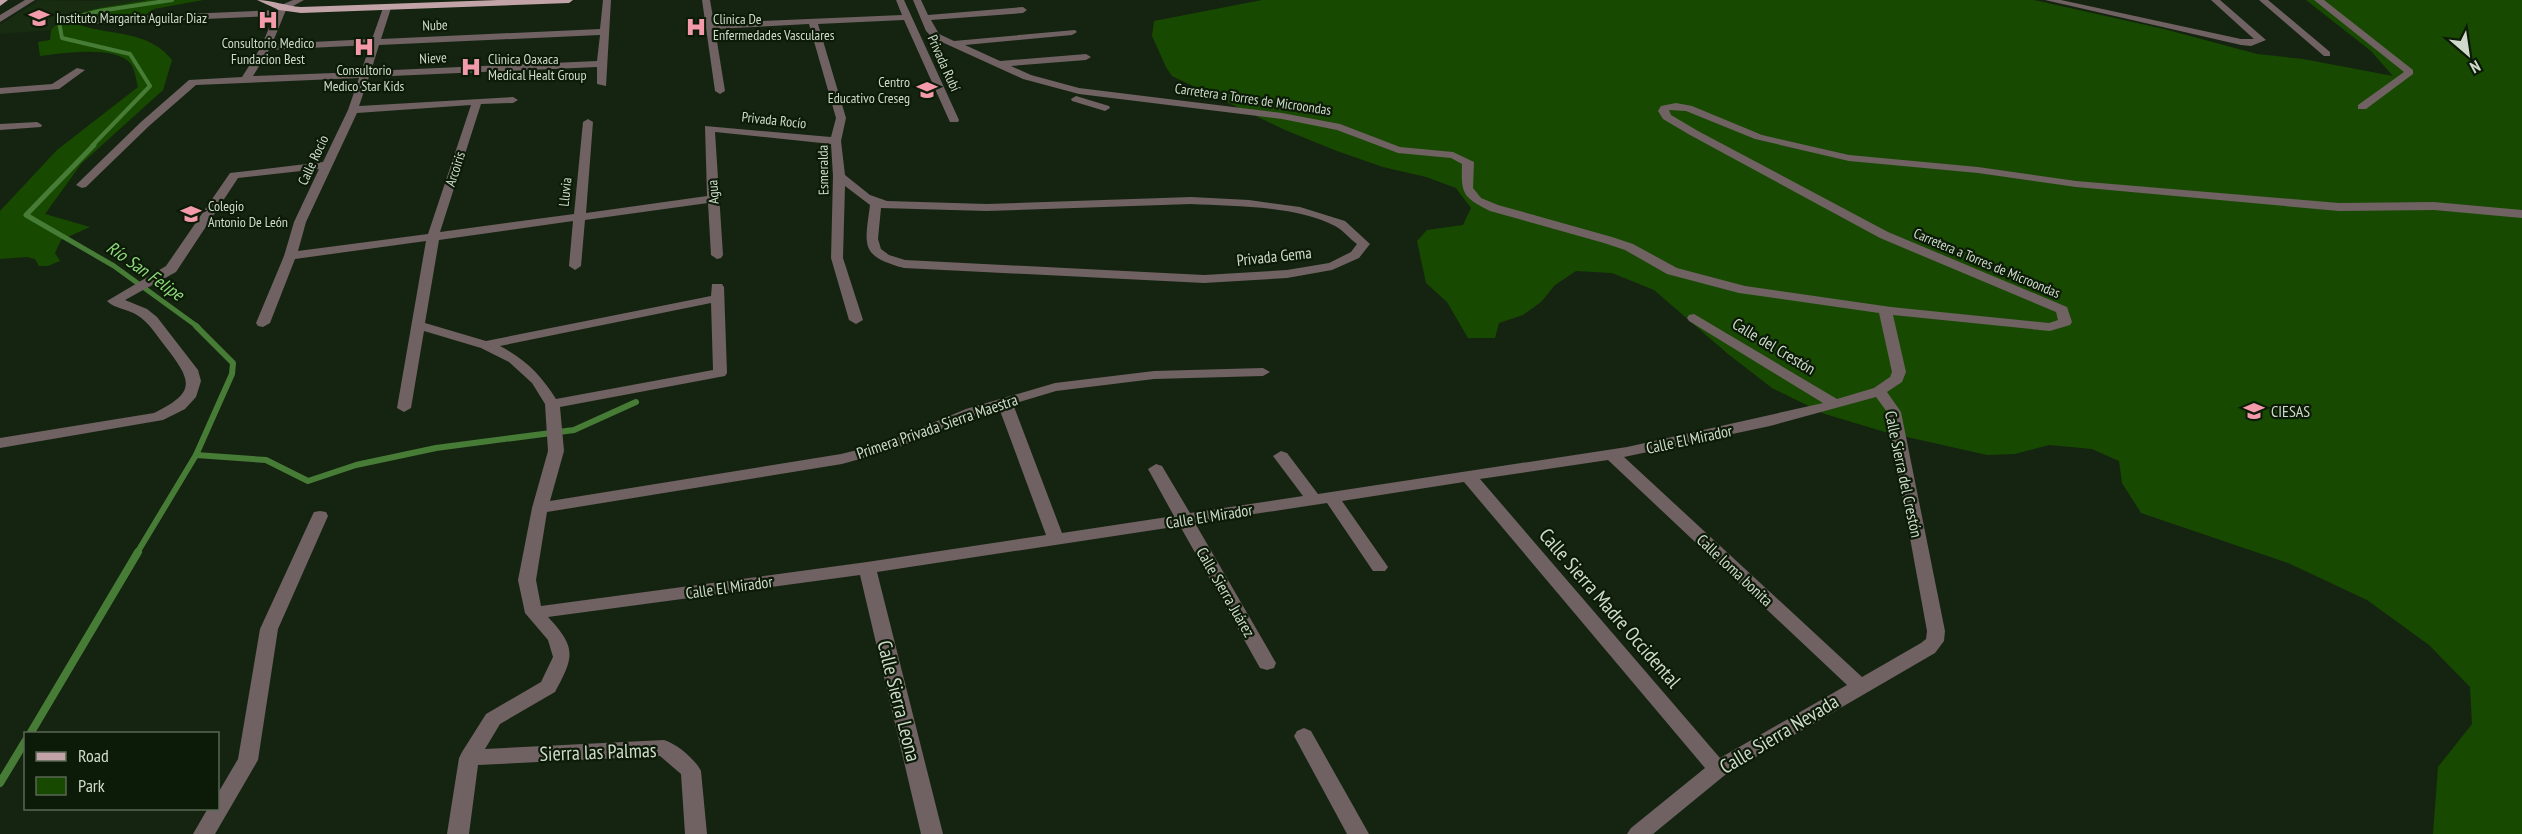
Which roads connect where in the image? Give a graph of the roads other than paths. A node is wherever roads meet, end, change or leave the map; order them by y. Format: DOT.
graph roads {
  1 [pos="4,0"];
  2 [pos="20,0"];
  3 [pos="31,0"];
  4 [pos="261,0"];
  5 [pos="300,0"];
  6 [pos="569,0"];
  7 [pos="607,0"];
  8 [pos="706,0"];
  9 [pos="900,0"];
  10 [pos="917,0"];
  11 [pos="2049,0"];
  12 [pos="2215,0"];
  13 [pos="2263,0"];
  14 [pos="2318,0"];
  15 [pos="0,3"];
  16 [pos="387,8"];
  17 [pos="281,10"];
  18 [pos="1023,10"];
  19 [pos="0,11"];
  20 [pos="909,17"];
  21 [pos="925,18"];
  22 [pos="0,19"];
  23 [pos="91,21"];
  24 [pos="813,22"];
  25 [pos="712,26"];
  26 [pos="605,32"];
  27 [pos="1072,32"];
  28 [pos="376,41"];
  29 [pos="950,44"];
  30 [pos="266,46"];
  31 [pos="2327,54"];
  32 [pos="1086,57"];
  33 [pos="602,64"];
  34 [pos="997,64"];
  35 [pos="80,70"];
  36 [pos="366,75"];
  37 [pos="1027,77"];
  38 [pos="246,79"];
  39 [pos="603,84"];
  40 [pos="720,90"];
  41 [pos="0,91"];
  42 [pos="513,100"];
  43 [pos="477,102"];
  44 [pos="2362,107"];
  45 [pos="1105,108"];
  46 [pos="353,110"];
  47 [pos="954,120"];
  48 [pos="588,122"];
  49 [pos="37,125"];
  50 [pos="0,127"];
  51 [pos="709,128"];
  52 [pos="836,141"];
  53 [pos="328,165"];
  54 [pos="839,176"];
  55 [pos="82,185"];
  56 [pos="713,199"];
  57 [pos="876,204"];
  58 [pos="2522,214"];
  59 [pos="578,217"];
  60 [pos="433,236"];
  61 [pos="717,255"];
  62 [pos="290,256"];
  63 [pos="575,266"];
  64 [pos="1885,310"];
  65 [pos="1694,318"];
  66 [pos="856,320"];
  67 [pos="263,323"];
  68 [pos="418,325"];
  69 [pos="486,345"];
  70 [pos="1263,372"];
  71 [pos="1879,391"];
  72 [pos="1004,401"];
  73 [pos="1835,404"];
  74 [pos="404,408"];
  75 [pos="554,411"];
  76 [pos="0,443"];
  77 [pos="1611,454"];
  78 [pos="1281,456"];
  79 [pos="1156,469"];
  80 [pos="1468,476"];
  81 [pos="1331,497"];
  82 [pos="1313,499"];
  83 [pos="540,508"];
  84 [pos="320,516"];
  85 [pos="1185,520"];
  86 [pos="1056,538"];
  87 [pos="1379,567"];
  88 [pos="867,568"];
  89 [pos="534,613"];
  90 [pos="1928,648"];
  91 [pos="1267,663"];
  92 [pos="1860,686"];
  93 [pos="1304,736"];
  94 [pos="469,758"];
  95 [pos="1718,769"];
  96 [pos="219,809"];
  97 [pos="218,810"];
  98 [pos="204,834"];
  99 [pos="458,834"];
  100 [pos="696,834"];
  101 [pos="932,834"];
  102 [pos="1358,834"];
  103 [pos="1638,834"];
  1 -- 15 [label="main road"];
  2 -- 19 [label="street"];
  3 -- 22 [label="street"];
  4 -- 17 [label="main road"];
  5 -- 17 [label="street"];
  6 -- 16 [label="main road"];
  7 -- 26 [label="street"];
  8 -- 25 [label="street"];
  9 -- 20 [label="street, Privada Rubí"];
  10 -- 21 [label="street, Carretera a Torres de Microondas"];
  11 -- 12 [label="street"];
  13 -- 31 [label="street"];
  14 -- 44 [label="street"];
  16 -- 17 [label="main road"];
  16 -- 28 [label="street, Calle Rocío"];
  17 -- 23 [label="street"];
  17 -- 30 [label="street"];
  18 -- 21 [label="street"];
  20 -- 24 [label="street"];
  20 -- 47 [label="street, Privada Rubí"];
  21 -- 29 [label="street, Carretera a Torres de Microondas"];
  24 -- 25 [label="street"];
  24 -- 52 [label="street, Esmeralda"];
  25 -- 40 [label="street"];
  26 -- 28 [label="street, Nube"];
  26 -- 33 [label="street"];
  27 -- 29 [label="street"];
  28 -- 30 [label="street, Nube"];
  28 -- 36 [label="street, Calle Rocío"];
  29 -- 34 [label="street, Carretera a Torres de Microondas"];
  30 -- 38 [label="street"];
  32 -- 34 [label="street"];
  33 -- 36 [label="street, Nieve"];
  33 -- 39 [label="street"];
  34 -- 37 [label="street, Carretera a Torres de Microondas"];
  35 -- 41 [label="street"];
  36 -- 38 [label="street, Nieve"];
  36 -- 46 [label="street, Calle Rocío"];
  37 -- 45 [label="street"];
  37 -- 64 [label="street, Carretera a Torres de Microondas"];
  38 -- 55 [label="street, Nieve"];
  42 -- 43 [label="street"];
  43 -- 46 [label="street"];
  43 -- 60 [label="street, Arcoiris"];
  46 -- 53 [label="street, Calle Rocío"];
  48 -- 59 [label="street, Lluvia"];
  49 -- 50 [label="street"];
  51 -- 52 [label="street, Privada Rocío"];
  51 -- 56 [label="street, Agua"];
  52 -- 54 [label="street, Esmeralda"];
  53 -- 62 [label="street, Calle Rocío"];
  53 -- 76 [label="street"];
  54 -- 57 [label="street"];
  54 -- 66 [label="street, Esmeralda"];
  56 -- 59 [label="street"];
  56 -- 61 [label="street, Agua"];
  57 -- 57 [label="street, Privada Gema"];
  58 -- 64 [label="street, Carretera a Torres de Microondas"];
  59 -- 60 [label="street"];
  59 -- 63 [label="street, Lluvia"];
  60 -- 62 [label="street"];
  60 -- 68 [label="street, Arcoiris"];
  62 -- 67 [label="street, Calle Rocío"];
  64 -- 71 [label="street, Calle Sierra del Crestón"];
  65 -- 73 [label="street, Calle del Crestón"];
  68 -- 69 [label="street"];
  68 -- 74 [label="street"];
  69 -- 75 [label="street"];
  69 -- 75 [label="street"];
  70 -- 72 [label="street, Primera Privada Sierra Maestra"];
  71 -- 73 [label="street, Calle El Mirador"];
  71 -- 90 [label="street, Calle Sierra del Crestón"];
  72 -- 83 [label="street, Primera Privada Sierra Maestra"];
  72 -- 86 [label="street"];
  73 -- 77 [label="street, Calle El Mirador"];
  75 -- 83 [label="street"];
  77 -- 80 [label="street, Calle El Mirador"];
  77 -- 92 [label="street, Calle loma bonita"];
  78 -- 82 [label="street"];
  79 -- 85 [label="street, Calle Sierra Juárez"];
  80 -- 81 [label="street, Calle El Mirador"];
  80 -- 95 [label="street, Calle Sierra Madre Occidental"];
  81 -- 82 [label="street, Calle El Mirador"];
  81 -- 87 [label="street"];
  82 -- 85 [label="street, Calle El Mirador"];
  83 -- 89 [label="street"];
  84 -- 96 [label="street"];
  85 -- 86 [label="street, Calle El Mirador"];
  85 -- 91 [label="street, Calle Sierra Juárez"];
  86 -- 88 [label="street, Calle El Mirador"];
  88 -- 89 [label="street, Calle El Mirador"];
  88 -- 101 [label="street, Calle Sierra Leona"];
  89 -- 94 [label="street"];
  90 -- 92 [label="street, Calle Sierra Nevada"];
  92 -- 95 [label="street, Calle Sierra Nevada"];
  93 -- 102 [label="street"];
  94 -- 99 [label="street"];
  94 -- 100 [label="street, Sierra las Palmas"];
  95 -- 103 [label="street, Calle Sierra Nevada"];
  97 -- 98 [label="street"];
}
